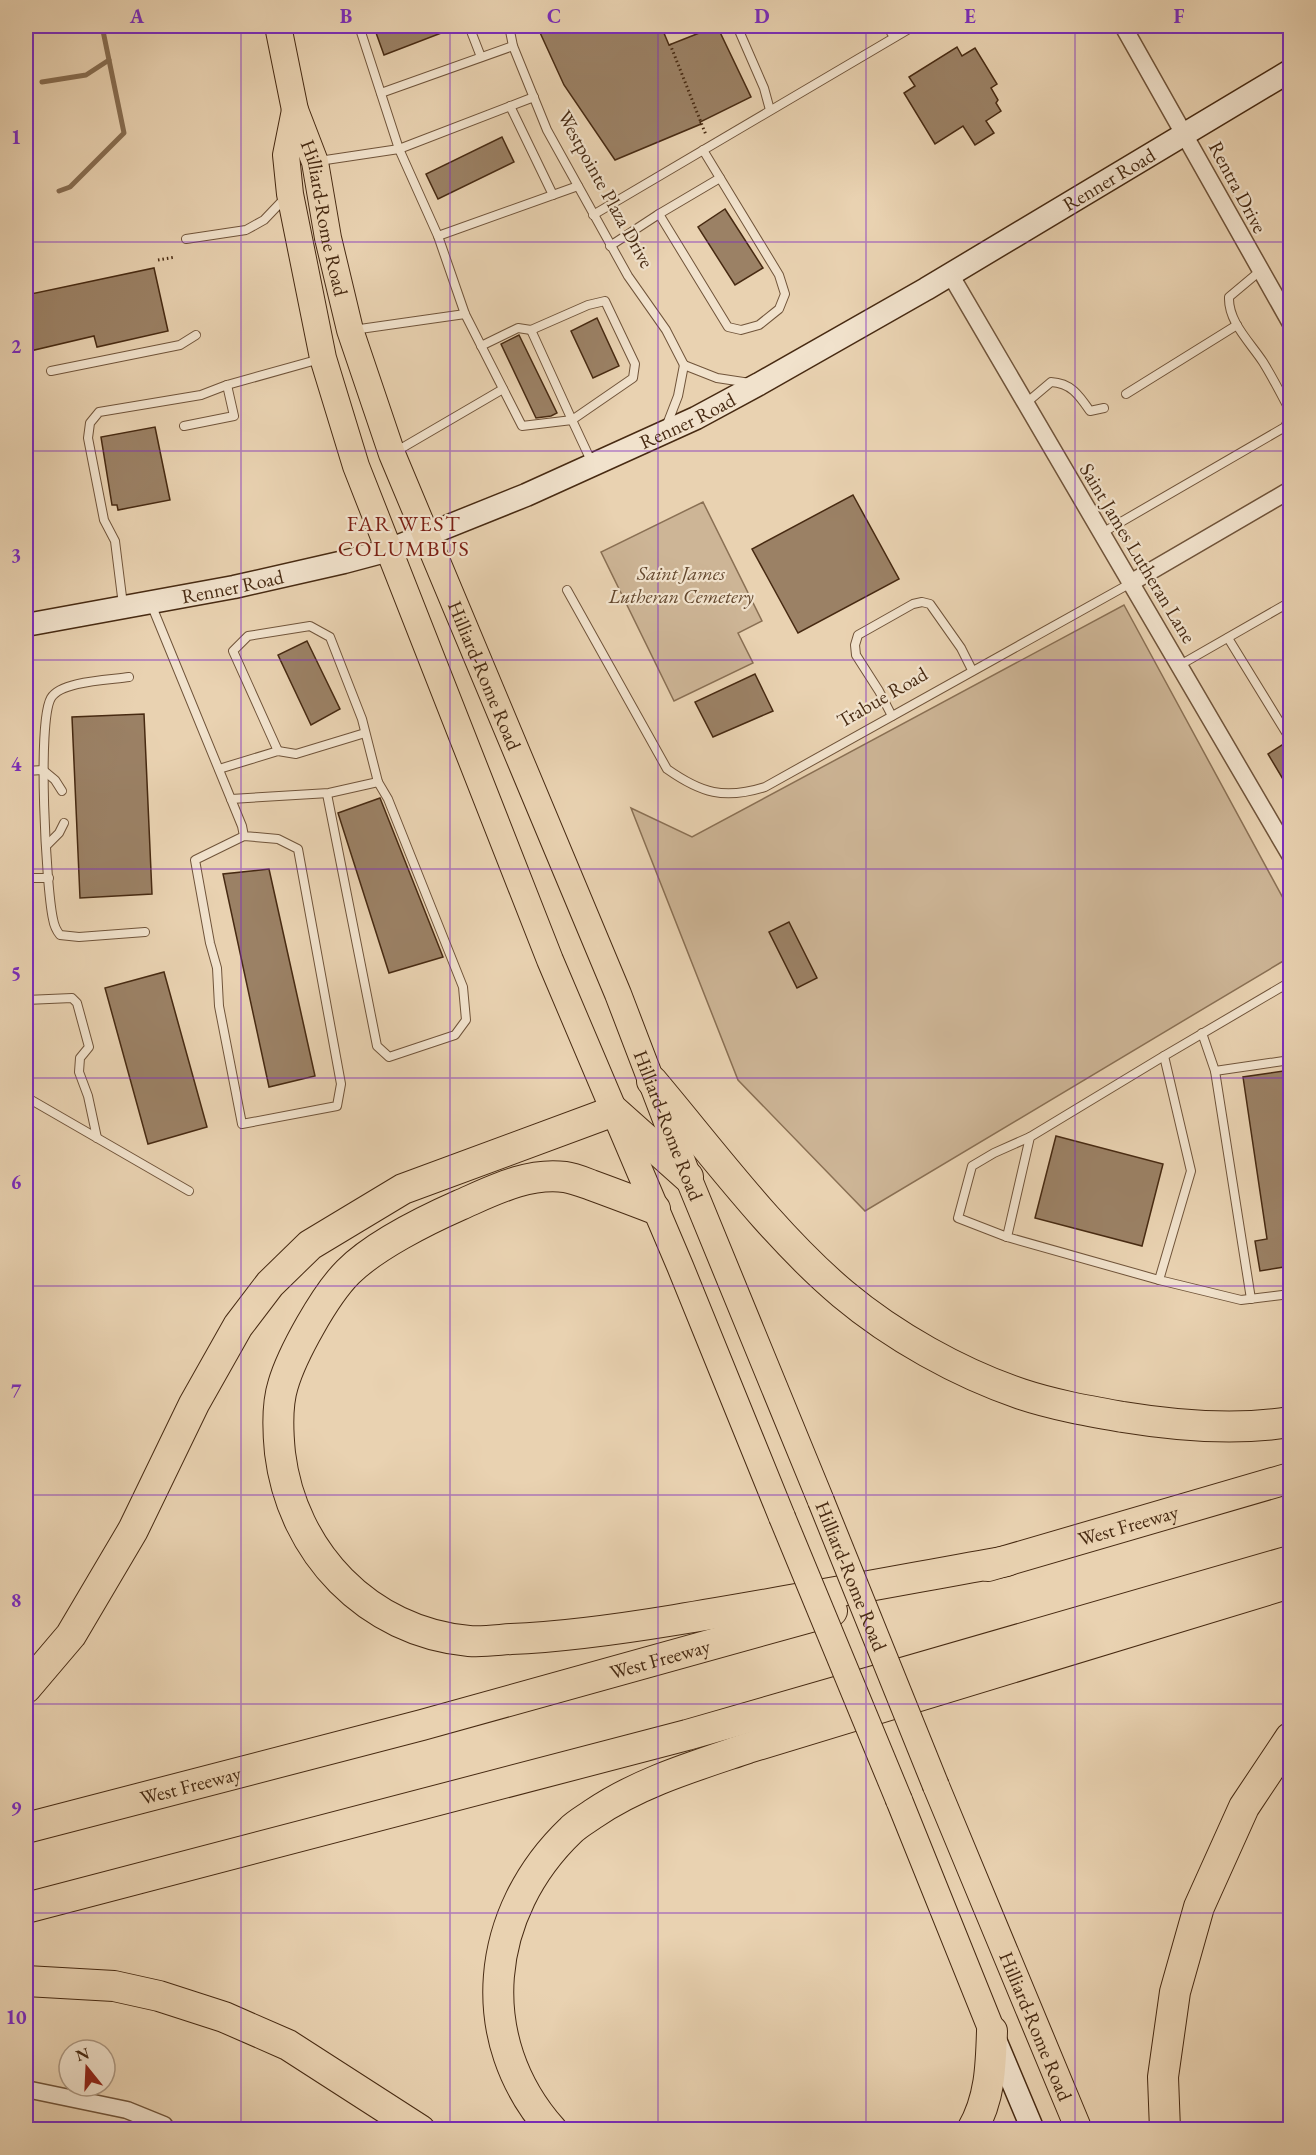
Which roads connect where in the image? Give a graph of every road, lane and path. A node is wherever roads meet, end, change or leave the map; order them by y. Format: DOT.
graph roads {
  1 [pos="278,26"];
  2 [pos="359,26"];
  3 [pos="469,26"];
  4 [pos="509,26"];
  5 [pos="737,26"];
  6 [pos="887,26"];
  7 [pos="914,26"];
  8 [pos="1123,26"];
  9 [pos="894,37"];
  10 [pos="670,44"];
  11 [pos="513,46"];
  12 [pos="481,57"];
  13 [pos="1290,71"];
  14 [pos="381,93"];
  15 [pos="534,97"];
  16 [pos="510,106"];
  17 [pos="295,110"];
  18 [pos="770,110"];
  19 [pos="1186,134"];
  20 [pos="706,148"];
  21 [pos="399,149"];
  22 [pos="315,162"];
  23 [pos="720,177"];
  24 [pos="578,186"];
  25 [pos="290,194"];
  26 [pos="553,195"];
  27 [pos="659,214"];
  28 [pos="593,215"];
  29 [pos="438,236"];
  30 [pos="186,239"];
  31 [pos="610,246"];
  32 [pos="175,257"];
  33 [pos="158,260"];
  34 [pos="1260,271"];
  35 [pos="950,274"];
  36 [pos="465,314"];
  37 [pos="1290,322"];
  38 [pos="1237,325"];
  39 [pos="350,330"];
  40 [pos="531,330"];
  41 [pos="196,335"];
  42 [pos="482,346"];
  43 [pos="323,358"];
  44 [pos="684,365"];
  45 [pos="51,371"];
  46 [pos="759,384"];
  47 [pos="227,385"];
  48 [pos="503,389"];
  49 [pos="1126,394"];
  50 [pos="1025,404"];
  51 [pos="1104,408"];
  52 [pos="1290,411"];
  53 [pos="1290,416"];
  54 [pos="572,420"];
  55 [pos="184,426"];
  56 [pos="664,433"];
  57 [pos="392,454"];
  58 [pos="594,465"];
  59 [pos="1290,490"];
  60 [pos="1102,533"];
  61 [pos="426,536"];
  62 [pos="389,550"];
  63 [pos="1132,582"];
  64 [pos="567,590"];
  65 [pos="1290,602"];
  66 [pos="151,603"];
  67 [pos="124,609"];
  68 [pos="36,624"];
  69 [pos="26,638"];
  70 [pos="1228,638"];
  71 [pos="1180,665"];
  72 [pos="972,670"];
  73 [pos="129,677"];
  74 [pos="892,717"];
  75 [pos="365,733"];
  76 [pos="1290,739"];
  77 [pos="278,751"];
  78 [pos="43,770"];
  79 [pos="219,770"];
  80 [pos="26,771"];
  81 [pos="378,782"];
  82 [pos="62,791"];
  83 [pos="327,794"];
  84 [pos="231,799"];
  85 [pos="64,823"];
  86 [pos="244,836"];
  87 [pos="47,845"];
  88 [pos="1290,855"];
  89 [pos="26,878"];
  90 [pos="49,878"];
  91 [pos="145,932"];
  92 [pos="1290,982"];
  93 [pos="26,1000"];
  94 [pos="1202,1034"];
  95 [pos="1164,1056"];
  96 [pos="1290,1060"];
  97 [pos="1215,1071"];
  98 [pos="652,1081"];
  99 [pos="26,1097"];
  100 [pos="614,1111"];
  101 [pos="1030,1137"];
  102 [pos="97,1138"];
  103 [pos="688,1177"];
  104 [pos="189,1191"];
  105 [pos="655,1209"];
  106 [pos="1007,1237"];
  107 [pos="1159,1280"];
  108 [pos="1290,1294"];
  109 [pos="1251,1299"];
  110 [pos="1290,1422"];
  111 [pos="1290,1478"];
  112 [pos="1006,1561"];
  113 [pos="1290,1561"];
  114 [pos="1290,1583"];
  115 [pos="26,1688"];
  116 [pos="1290,1738"];
  117 [pos="26,1828"];
  118 [pos="26,1908"];
  119 [pos="26,1981"];
  120 [pos="992,2031"];
  121 [pos="26,2089"];
  122 [pos="167,2130"];
  123 [pos="420,2130"];
  124 [pos="552,2130"];
  125 [pos="972,2130"];
  126 [pos="1033,2130"];
  127 [pos="1079,2130"];
  128 [pos="1165,2130"];
  1 -- 17 [label="main road, Hilliard-Rome Road"];
  2 -- 14 [label="lane"];
  3 -- 12 [label="lane"];
  4 -- 11 [label="lane, Westpointe Plaza Drive"];
  5 -- 18 [label="lane"];
  6 -- 9 [label="lane"];
  7 -- 9 [label="lane"];
  8 -- 19 [label="street"];
  9 -- 18 [label="lane"];
  10 -- 20 [label="path"];
  11 -- 12 [label="lane"];
  11 -- 15 [label="lane, Westpointe Plaza Drive"];
  12 -- 14 [label="lane"];
  13 -- 19 [label="main road, Renner Road"];
  14 -- 21 [label="lane"];
  15 -- 16 [label="lane"];
  15 -- 24 [label="lane, Westpointe Plaza Drive"];
  16 -- 21 [label="lane"];
  16 -- 26 [label="lane"];
  17 -- 22 [label="main road, Hilliard-Rome Road"];
  17 -- 25 [label="main road, Hilliard-Rome Road"];
  18 -- 20 [label="lane"];
  19 -- 34 [label="street, Rentra Drive"];
  19 -- 35 [label="main road, Renner Road"];
  20 -- 23 [label="lane"];
  20 -- 28 [label="lane"];
  21 -- 22 [label="lane"];
  21 -- 29 [label="lane"];
  22 -- 39 [label="main road, Hilliard-Rome Road"];
  23 -- 27 [label="lane"];
  23 -- 27 [label="lane"];
  24 -- 26 [label="lane"];
  24 -- 28 [label="lane, Westpointe Plaza Drive"];
  25 -- 30 [label="lane"];
  25 -- 43 [label="main road, Hilliard-Rome Road"];
  26 -- 29 [label="lane"];
  27 -- 31 [label="lane"];
  28 -- 31 [label="lane, Westpointe Plaza Drive"];
  29 -- 36 [label="lane"];
  31 -- 44 [label="lane, Westpointe Plaza Drive"];
  32 -- 33 [label="path"];
  34 -- 37 [label="street, Rentra Drive"];
  34 -- 38 [label="lane"];
  35 -- 46 [label="main road, Renner Road"];
  35 -- 50 [label="street, Saint James Lutheran Lane"];
  36 -- 39 [label="lane"];
  36 -- 42 [label="lane"];
  38 -- 49 [label="lane"];
  38 -- 52 [label="lane"];
  39 -- 57 [label="main road, Hilliard-Rome Road"];
  40 -- 42 [label="lane"];
  40 -- 54 [label="lane"];
  40 -- 54 [label="lane"];
  41 -- 45 [label="lane"];
  42 -- 48 [label="lane"];
  43 -- 47 [label="lane"];
  43 -- 62 [label="main road, Hilliard-Rome Road"];
  44 -- 46 [label="lane"];
  44 -- 56 [label="lane"];
  46 -- 56 [label="main road, Renner Road"];
  47 -- 55 [label="lane"];
  47 -- 67 [label="lane"];
  48 -- 54 [label="lane"];
  48 -- 57 [label="lane"];
  50 -- 51 [label="lane"];
  50 -- 60 [label="street, Saint James Lutheran Lane"];
  53 -- 60 [label="lane"];
  54 -- 58 [label="lane"];
  56 -- 58 [label="main road, Renner Road"];
  57 -- 61 [label="main road, Hilliard-Rome Road"];
  58 -- 61 [label="main road, Renner Road"];
  59 -- 63 [label="street, Trabue Road"];
  60 -- 63 [label="street, Saint James Lutheran Lane"];
  61 -- 62 [label="main road, Renner Road"];
  61 -- 98 [label="main road, Hilliard-Rome Road"];
  62 -- 66 [label="main road, Renner Road"];
  62 -- 100 [label="main road, Hilliard-Rome Road"];
  63 -- 71 [label="street, Saint James Lutheran Lane"];
  63 -- 72 [label="lane, Trabue Road"];
  64 -- 74 [label="lane, Trabue Road"];
  65 -- 70 [label="lane"];
  66 -- 67 [label="main road, Renner Road"];
  66 -- 79 [label="lane"];
  67 -- 68 [label="main road, Renner Road"];
  68 -- 69 [label="main road"];
  70 -- 71 [label="lane"];
  70 -- 76 [label="lane"];
  71 -- 88 [label="street, Saint James Lutheran Lane"];
  72 -- 74 [label="lane, Trabue Road"];
  72 -- 74 [label="lane"];
  73 -- 78 [label="lane"];
  75 -- 77 [label="lane"];
  75 -- 77 [label="lane"];
  75 -- 81 [label="lane"];
  77 -- 79 [label="lane"];
  78 -- 80 [label="lane"];
  78 -- 82 [label="lane"];
  78 -- 87 [label="lane"];
  79 -- 84 [label="lane"];
  81 -- 83 [label="lane"];
  81 -- 83 [label="lane"];
  83 -- 84 [label="lane"];
  84 -- 86 [label="lane"];
  85 -- 87 [label="lane"];
  86 -- 86 [label="lane"];
  87 -- 90 [label="lane"];
  89 -- 90 [label="lane"];
  90 -- 91 [label="lane"];
  92 -- 94 [label="lane"];
  93 -- 102 [label="lane"];
  94 -- 95 [label="lane"];
  94 -- 97 [label="lane"];
  95 -- 101 [label="lane"];
  95 -- 107 [label="lane"];
  96 -- 97 [label="lane"];
  97 -- 109 [label="lane"];
  98 -- 103 [label="main road, Hilliard-Rome Road"];
  98 -- 110 [label="highway"];
  99 -- 102 [label="lane"];
  100 -- 103 [label="highway"];
  100 -- 105 [label="main road, Hilliard-Rome Road"];
  100 -- 115 [label="highway"];
  101 -- 106 [label="lane"];
  101 -- 106 [label="lane"];
  102 -- 104 [label="lane"];
  103 -- 127 [label="main road, Hilliard-Rome Road, bridge"];
  105 -- 112 [label="highway"];
  105 -- 120 [label="main road, Hilliard-Rome Road, bridge"];
  106 -- 107 [label="lane"];
  107 -- 109 [label="lane"];
  108 -- 109 [label="lane"];
  111 -- 112 [label="highway, West Freeway"];
  112 -- 117 [label="highway, West Freeway"];
  113 -- 118 [label="highway"];
  114 -- 124 [label="highway"];
  116 -- 128 [label="highway"];
  119 -- 123 [label="highway"];
  120 -- 125 [label="highway"];
  120 -- 126 [label="main road, Hilliard-Rome Road"];
  121 -- 122 [label="street"];
}
